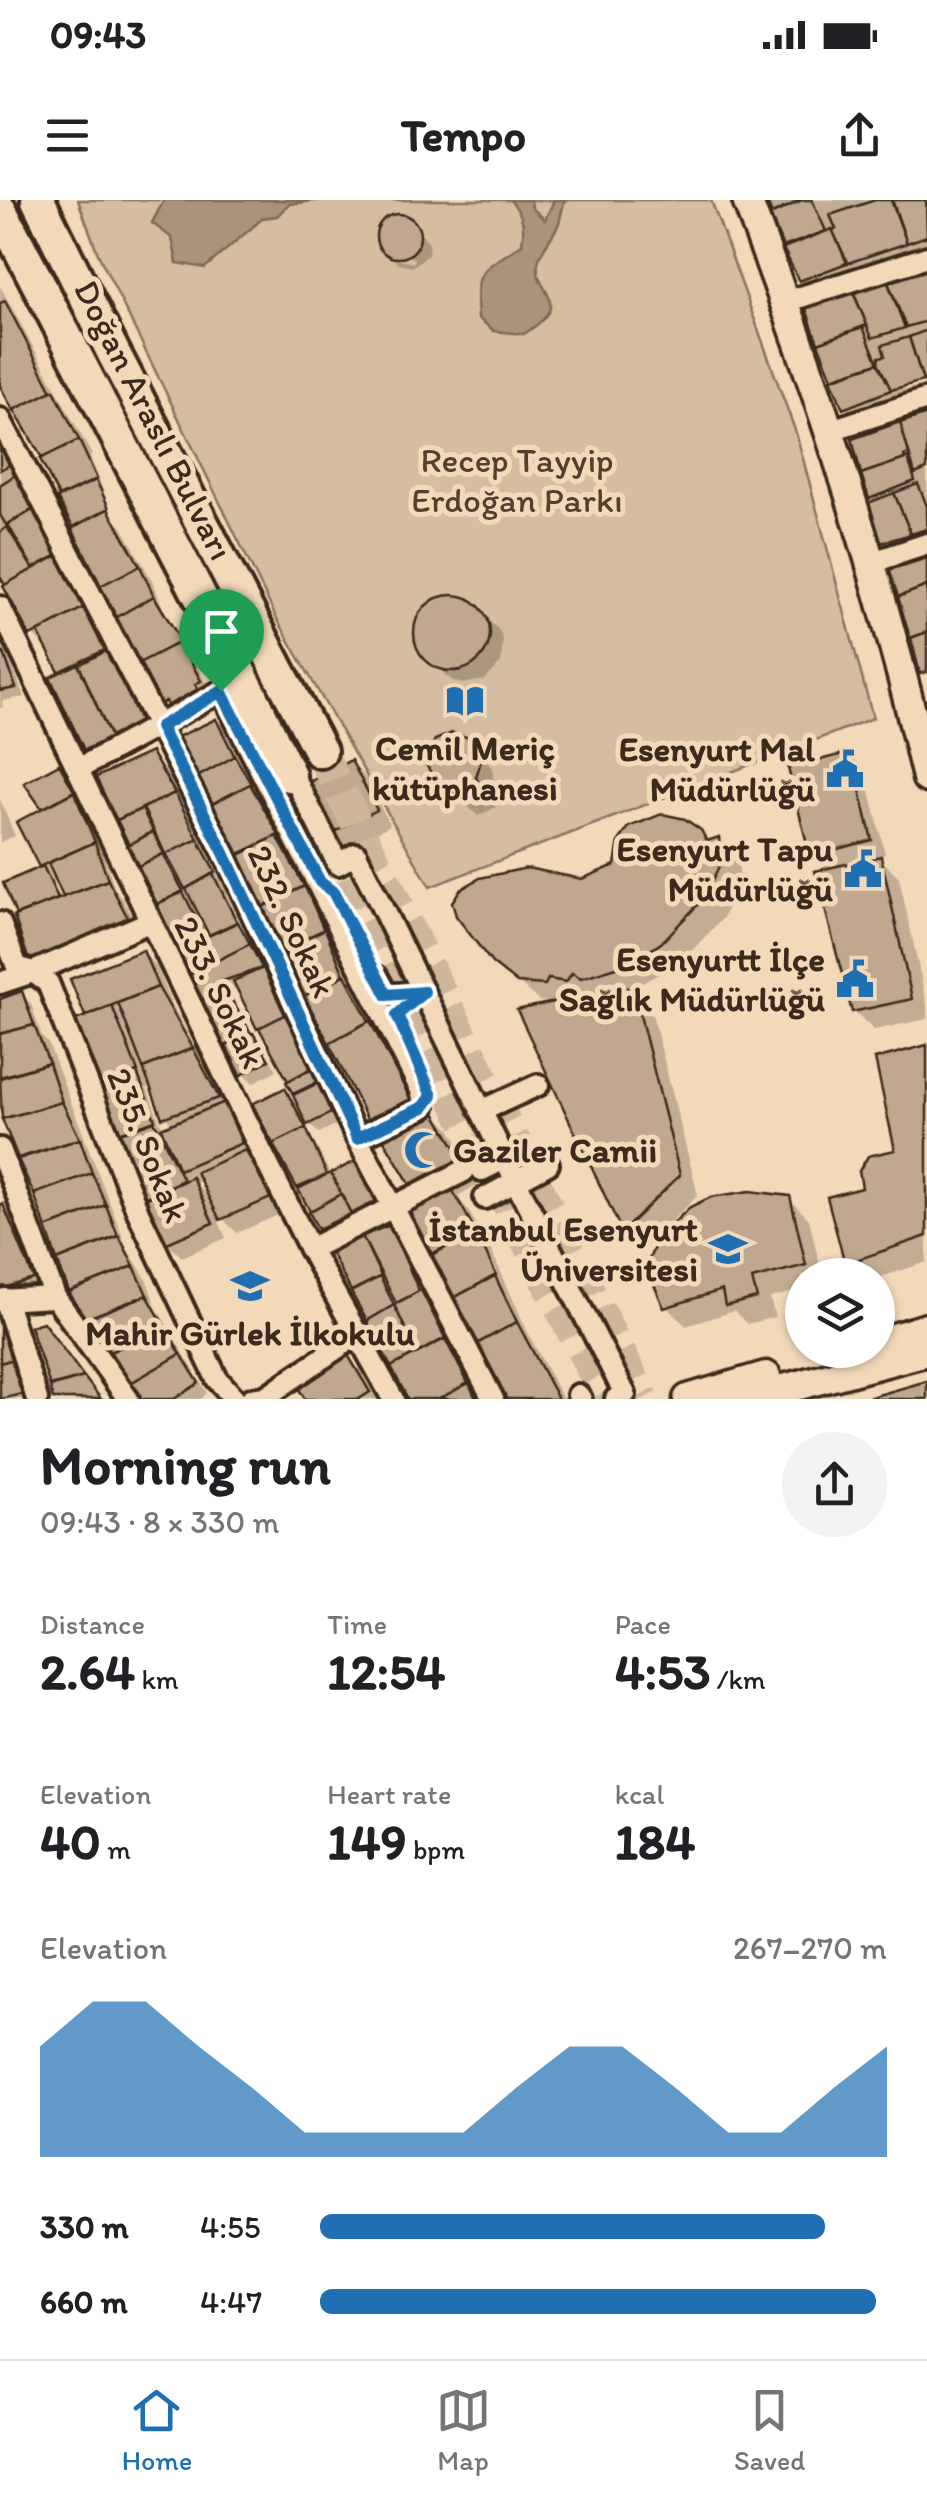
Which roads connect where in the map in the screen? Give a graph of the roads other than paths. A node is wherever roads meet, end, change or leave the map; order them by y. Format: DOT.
graph roads {
  1 [pos="38,200"];
  2 [pos="747,200"];
  3 [pos="2,214"];
  4 [pos="927,256"];
  5 [pos="785,302"];
  6 [pos="927,399"];
  7 [pos="0,419"];
  8 [pos="828,431"];
  9 [pos="927,544"];
  10 [pos="870,564"];
  11 [pos="0,607"];
  12 [pos="221,691"];
  13 [pos="918,700"];
  14 [pos="160,727"];
  15 [pos="320,750"];
  16 [pos="80,768"];
  17 [pos="293,778"];
  18 [pos="927,778"];
  19 [pos="320,882"];
  20 [pos="149,922"];
  21 [pos="0,923"];
  22 [pos="33,972"];
  23 [pos="0,982"];
  24 [pos="424,992"];
  25 [pos="538,1085"];
  26 [pos="424,1107"];
  27 [pos="482,1112"];
  28 [pos="357,1138"];
  29 [pos="0,1149"];
  30 [pos="504,1159"];
  31 [pos="548,1164"];
  32 [pos="516,1182"];
  33 [pos="485,1198"];
  34 [pos="395,1209"];
  35 [pos="310,1249"];
  36 [pos="55,1297"];
  37 [pos="2,1300"];
  38 [pos="927,1328"];
  39 [pos="358,1334"];
  40 [pos="895,1338"];
  41 [pos="927,1351"];
  42 [pos="793,1368"];
  43 [pos="36,1399"];
  44 [pos="128,1399"];
  45 [pos="234,1399"];
  46 [pos="252,1399"];
  47 [pos="393,1399"];
  48 [pos="493,1399"];
  49 [pos="616,1399"];
  50 [pos="688,1399"];
  51 [pos="746,1399"];
  1 -- 15 [label="main road, Doğan Araslı Bulvarı"];
  2 -- 5 [label="street"];
  3 -- 12 [label="main road"];
  3 -- 17 [label="main road, Doğan Araslı Bulvarı"];
  4 -- 5 [label="street"];
  5 -- 8 [label="street"];
  6 -- 8 [label="street"];
  7 -- 14 [label="street, 232. Sokak"];
  8 -- 10 [label="street"];
  9 -- 10 [label="street"];
  10 -- 13 [label="street"];
  11 -- 16 [label="street, 233. Sokak"];
  12 -- 14 [label="street"];
  12 -- 19 [label="street"];
  13 -- 18 [label="street"];
  14 -- 16 [label="street"];
  14 -- 28 [label="street, 232. Sokak"];
  16 -- 20 [label="street, 233. Sokak"];
  17 -- 24 [label="street"];
  19 -- 24 [label="street"];
  19 -- 26 [label="street"];
  20 -- 22 [label="street"];
  20 -- 35 [label="street, 233. Sokak"];
  21 -- 22 [label="street, 235. Sokak"];
  22 -- 23 [label="street"];
  22 -- 45 [label="street, 235. Sokak"];
  24 -- 26 [label="street"];
  24 -- 27 [label="street"];
  25 -- 27 [label="street"];
  26 -- 28 [label="street"];
  27 -- 30 [label="street"];
  28 -- 34 [label="street, 232. Sokak"];
  29 -- 36 [label="street"];
  30 -- 32 [label="street"];
  30 -- 34 [label="street"];
  31 -- 32 [label="street"];
  32 -- 33 [label="street"];
  32 -- 49 [label="street"];
  34 -- 35 [label="street"];
  34 -- 48 [label="street, 232. Sokak"];
  35 -- 39 [label="street, 233. Sokak"];
  36 -- 37 [label="street"];
  36 -- 44 [label="street"];
  37 -- 43 [label="street"];
  38 -- 40 [label="street"];
  39 -- 46 [label="street"];
  39 -- 47 [label="street, 233. Sokak"];
  41 -- 51 [label="street"];
  42 -- 50 [label="street"];
}
